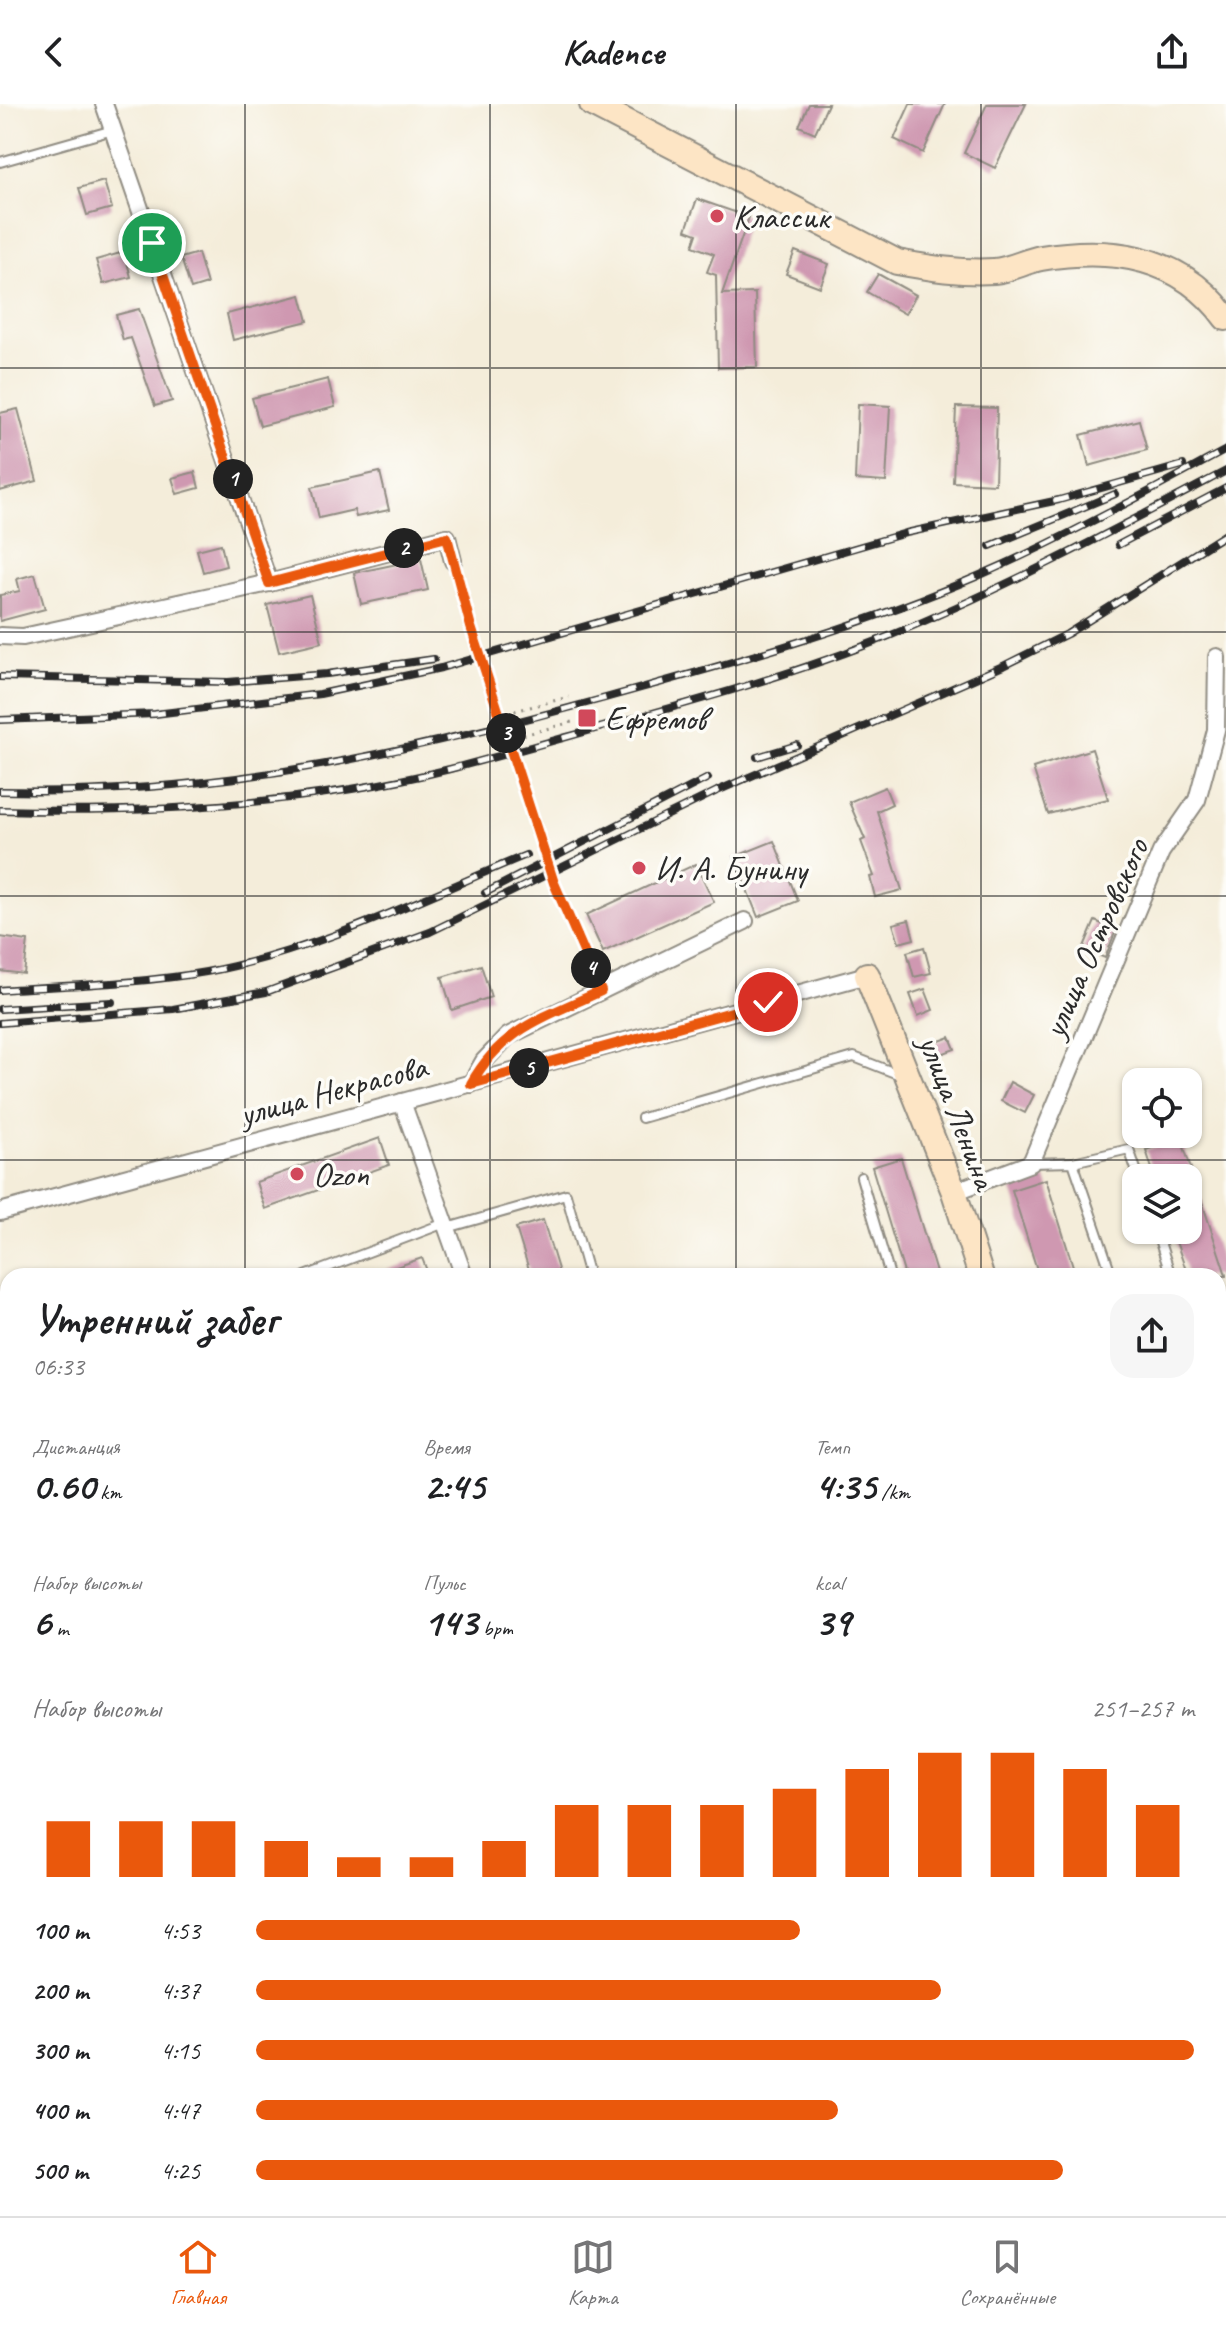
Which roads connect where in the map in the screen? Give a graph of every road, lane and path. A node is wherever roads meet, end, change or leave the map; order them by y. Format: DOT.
graph roads {
  1 [pos="104,104"];
  2 [pos="592,104"];
  3 [pos="113,130"];
  4 [pos="0,162"];
  5 [pos="1225,315"];
  6 [pos="453,561"];
  7 [pos="269,583"];
  8 [pos="0,636"];
  9 [pos="1217,657"];
  10 [pos="569,697"];
  11 [pos="499,715"];
  12 [pos="572,722"];
  13 [pos="508,739"];
  14 [pos="745,921"];
  15 [pos="867,975"];
  16 [pos="601,991"];
  17 [pos="909,1078"];
  18 [pos="471,1084"];
  19 [pos="402,1102"];
  20 [pos="642,1118"];
  21 [pos="1073,1162"];
  22 [pos="1031,1163"];
  23 [pos="1134,1164"];
  24 [pos="861,1177"];
  25 [pos="954,1192"];
  26 [pos="0,1212"];
  27 [pos="446,1226"];
  28 [pos="1161,1244"];
  29 [pos="328,1268"];
  30 [pos="461,1268"];
  31 [pos="587,1268"];
  32 [pos="888,1268"];
  33 [pos="978,1268"];
  34 [pos="1109,1268"];
  35 [pos="1168,1268"];
  1 -- 3 [label="street"];
  2 -- 5 [label="main road"];
  3 -- 4 [label="lane"];
  3 -- 7 [label="street"];
  6 -- 7 [label="street"];
  6 -- 11 [label="path, bridge"];
  7 -- 8 [label="street"];
  9 -- 22 [label="street, улица Островского"];
  10 -- 11 [label="path"];
  11 -- 13 [label="path, bridge"];
  12 -- 13 [label="path"];
  13 -- 16 [label="path, bridge"];
  14 -- 16 [label="street"];
  15 -- 17 [label="main road, улица Ленина"];
  15 -- 18 [label="street, улица Некрасова"];
  16 -- 18 [label="street"];
  17 -- 20 [label="lane"];
  17 -- 25 [label="main road, улица Ленина"];
  18 -- 19 [label="street, улица Некрасова"];
  19 -- 26 [label="street, улица Некрасова"];
  19 -- 27 [label="street"];
  21 -- 22 [label="lane"];
  21 -- 23 [label="lane"];
  21 -- 34 [label="lane"];
  22 -- 25 [label="street"];
  24 -- 32 [label="lane"];
  25 -- 33 [label="main road, улица Ленина"];
  27 -- 29 [label="lane"];
  27 -- 30 [label="street"];
  27 -- 31 [label="lane"];
  28 -- 35 [label="lane"];
}
